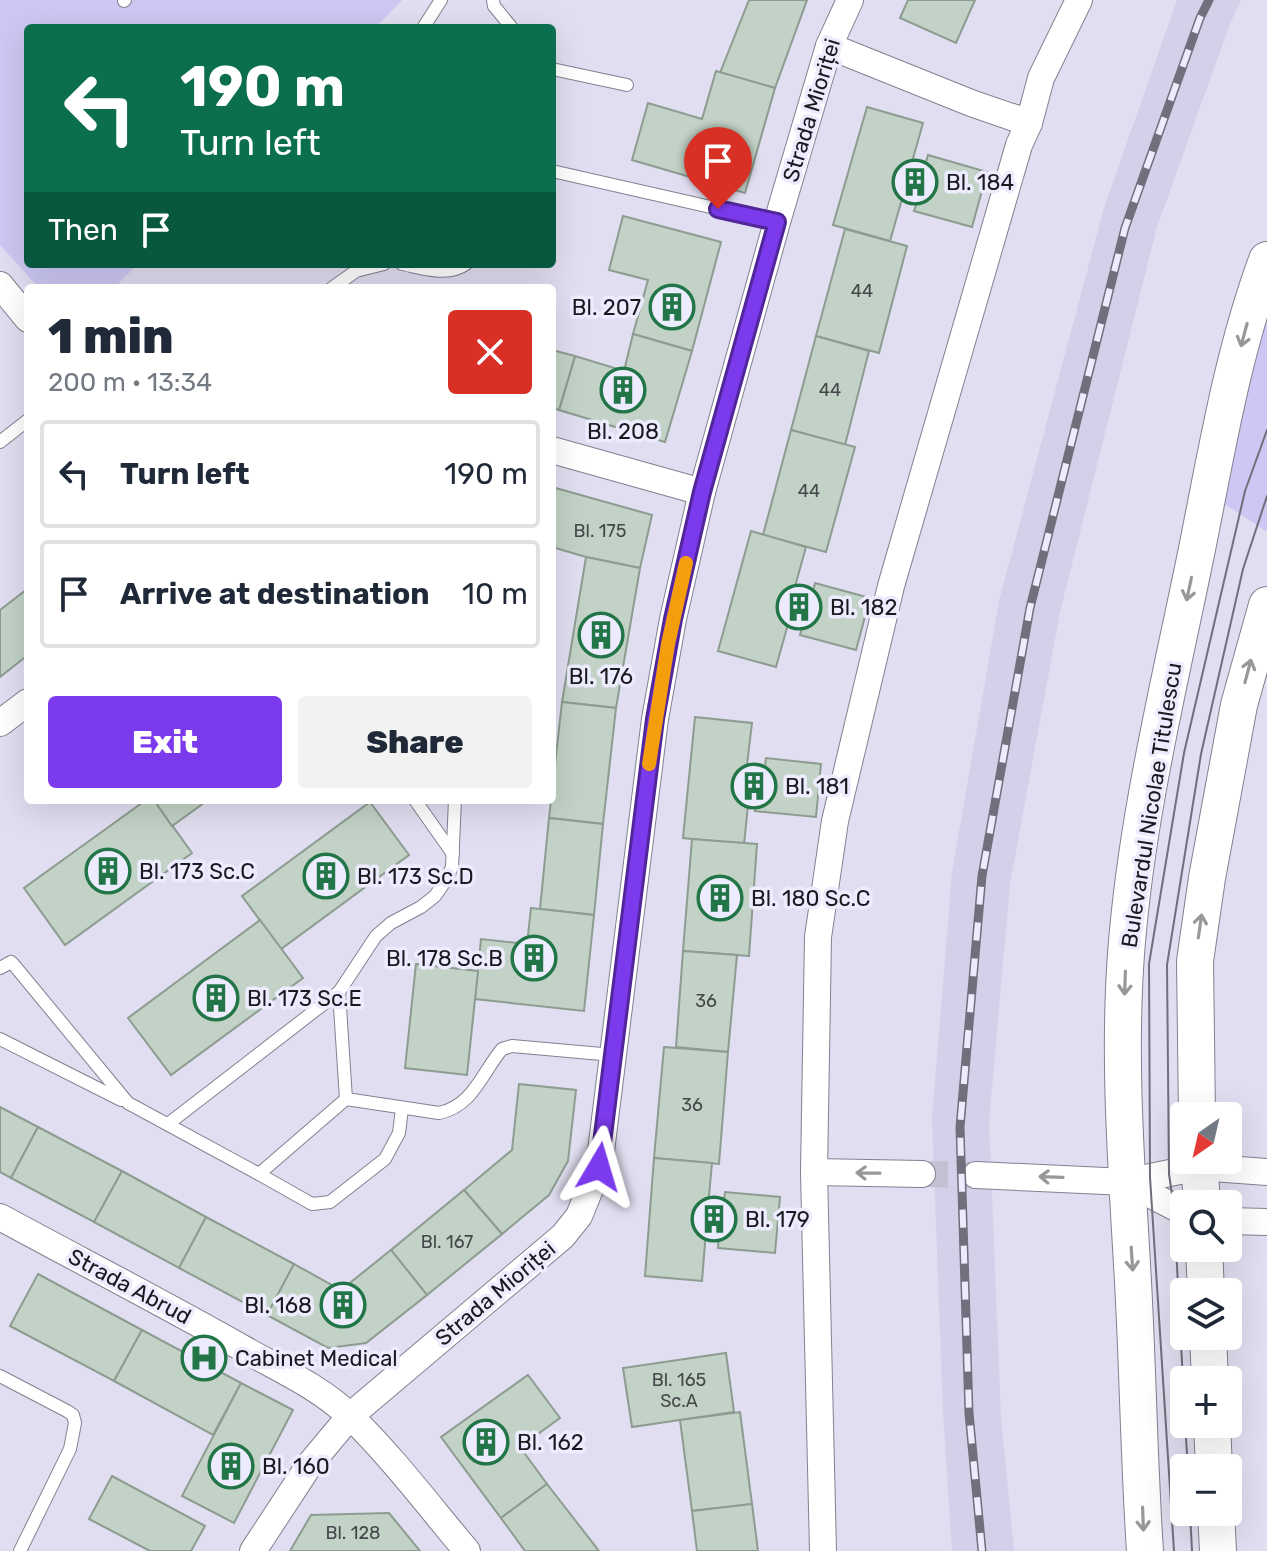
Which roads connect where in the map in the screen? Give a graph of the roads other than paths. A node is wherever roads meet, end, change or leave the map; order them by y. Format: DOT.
graph roads {
  1 [pos="441,0"];
  2 [pos="493,0"];
  3 [pos="850,0"];
  4 [pos="1079,0"];
  5 [pos="426,24"];
  6 [pos="509,24"];
  7 [pos="829,46"];
  8 [pos="556,70"];
  9 [pos="627,85"];
  10 [pos="1029,123"];
  11 [pos="556,172"];
  12 [pos="777,222"];
  13 [pos="1267,260"];
  14 [pos="368,268"];
  15 [pos="424,268"];
  16 [pos="460,268"];
  17 [pos="337,284"];
  18 [pos="0,285"];
  19 [pos="24,314"];
  20 [pos="24,423"];
  21 [pos="0,442"];
  22 [pos="556,451"];
  23 [pos="702,492"];
  24 [pos="1267,605"];
  25 [pos="24,705"];
  26 [pos="0,723"];
  27 [pos="417,804"];
  28 [pos="455,804"];
  29 [pos="452,860"];
  30 [pos="0,968"];
  31 [pos="339,992"];
  32 [pos="0,1039"];
  33 [pos="613,1055"];
  34 [pos="346,1099"];
  35 [pos="1197,1102"];
  36 [pos="128,1103"];
  37 [pos="402,1109"];
  38 [pos="168,1124"];
  39 [pos="1242,1169"];
  40 [pos="1170,1171"];
  41 [pos="814,1172"];
  42 [pos="1267,1172"];
  43 [pos="259,1174"];
  44 [pos="922,1174"];
  45 [pos="976,1175"];
  46 [pos="1126,1182"];
  47 [pos="1170,1205"];
  48 [pos="0,1217"];
  49 [pos="1242,1221"];
  50 [pos="1267,1222"];
  51 [pos="0,1376"];
  52 [pos="350,1416"];
  53 [pos="1217,1526"];
  54 [pos="20,1551"];
  55 [pos="253,1551"];
  56 [pos="467,1551"];
  57 [pos="823,1551"];
  58 [pos="1145,1551"];
  59 [pos="1218,1551"];
  1 -- 5 [label="lane"];
  2 -- 6 [label="lane"];
  3 -- 7 [label="street, Strada Mioriței"];
  4 -- 10 [label="street"];
  7 -- 10 [label="street"];
  7 -- 12 [label="street, Strada Mioriței"];
  8 -- 9 [label="lane"];
  10 -- 41 [label="street"];
  11 -- 12 [label="lane"];
  12 -- 23 [label="street, Strada Mioriței"];
  13 -- 46 [label="main road, Bulevardul Nicolae Titulescu, one-way"];
  14 -- 17 [label="lane"];
  15 -- 16 [label="lane"];
  18 -- 19 [label="street"];
  20 -- 21 [label="lane"];
  22 -- 23 [label="street"];
  23 -- 33 [label="street, Strada Mioriței"];
  35 -- 24 [label="main road, one-way"];
  25 -- 26 [label="street"];
  27 -- 29 [label="lane"];
  28 -- 29 [label="lane"];
  29 -- 31 [label="lane"];
  30 -- 36 [label="lane"];
  31 -- 34 [label="lane"];
  31 -- 38 [label="lane"];
  32 -- 36 [label="lane"];
  33 -- 37 [label="lane"];
  33 -- 52 [label="street, Strada Mioriței"];
  34 -- 37 [label="lane"];
  34 -- 43 [label="lane"];
  36 -- 38 [label="lane"];
  37 -- 43 [label="lane"];
  38 -- 43 [label="lane"];
  39 -- 42 [label="street"];
  40 -- 46 [label="street"];
  44 -- 41 [label="street, one-way"];
  41 -- 57 [label="street"];
  46 -- 45 [label="street, one-way"];
  46 -- 47 [label="street"];
  46 -- 58 [label="main road, Bulevardul Nicolae Titulescu, one-way"];
  48 -- 52 [label="street, Strada Abrud"];
  49 -- 50 [label="street"];
  51 -- 54 [label="lane"];
  52 -- 55 [label="street, Strada Mioriței"];
  52 -- 56 [label="street, Strada Abrud"];
  53 -- 59 [label="main road"];
}
